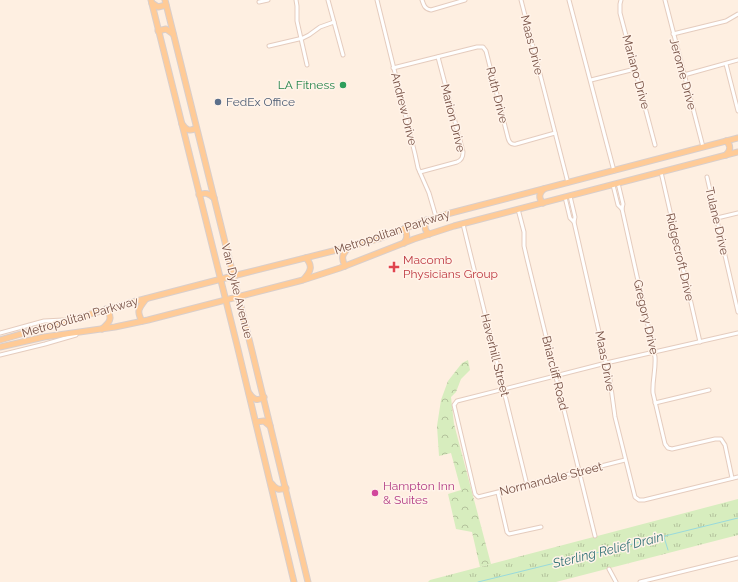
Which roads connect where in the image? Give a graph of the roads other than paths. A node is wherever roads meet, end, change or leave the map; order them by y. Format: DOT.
graph roads {
  1 [pos="268,0"];
  2 [pos="296,0"];
  3 [pos="328,0"];
  4 [pos="377,0"];
  5 [pos="422,0"];
  6 [pos="466,0"];
  7 [pos="521,0"];
  8 [pos="569,0"];
  9 [pos="621,0"];
  10 [pos="665,0"];
  11 [pos="151,1"];
  12 [pos="165,2"];
  13 [pos="259,2"];
  14 [pos="738,14"];
  15 [pos="334,22"];
  16 [pos="158,31"];
  17 [pos="173,34"];
  18 [pos="673,34"];
  19 [pos="301,39"];
  20 [pos="270,46"];
  21 [pos="343,55"];
  22 [pos="438,57"];
  23 [pos="738,60"];
  24 [pos="726,64"];
  25 [pos="308,65"];
  26 [pos="393,68"];
  27 [pos="635,69"];
  28 [pos="684,75"];
  29 [pos="591,80"];
  30 [pos="738,111"];
  31 [pos="181,123"];
  32 [pos="196,128"];
  33 [pos="555,133"];
  34 [pos="738,138"];
  35 [pos="726,141"];
  36 [pos="655,145"];
  37 [pos="703,147"];
  38 [pos="738,152"];
  39 [pos="726,155"];
  40 [pos="614,171"];
  41 [pos="420,172"];
  42 [pos="661,172"];
  43 [pos="707,177"];
  44 [pos="568,183"];
  45 [pos="616,184"];
  46 [pos="544,189"];
  47 [pos="199,195"];
  48 [pos="568,197"];
  49 [pos="214,199"];
  50 [pos="543,203"];
  51 [pos="518,209"];
  52 [pos="738,213"];
  53 [pos="436,217"];
  54 [pos="717,218"];
  55 [pos="427,220"];
  56 [pos="463,224"];
  57 [pos="405,228"];
  58 [pos="429,234"];
  59 [pos="404,243"];
  60 [pos="349,248"];
  61 [pos="306,258"];
  62 [pos="345,266"];
  63 [pos="233,276"];
  64 [pos="220,279"];
  65 [pos="303,280"];
  66 [pos="239,296"];
  67 [pos="146,298"];
  68 [pos="226,300"];
  69 [pos="106,309"];
  70 [pos="738,312"];
  71 [pos="67,320"];
  72 [pos="142,321"];
  73 [pos="102,329"];
  74 [pos="86,332"];
  75 [pos="0,333"];
  76 [pos="738,333"];
  77 [pos="0,340"];
  78 [pos="700,342"];
  79 [pos="0,347"];
  80 [pos="654,352"];
  81 [pos="0,355"];
  82 [pos="606,363"];
  83 [pos="555,376"];
  84 [pos="503,389"];
  85 [pos="248,390"];
  86 [pos="709,390"];
  87 [pos="264,397"];
  88 [pos="655,403"];
  89 [pos="256,422"];
  90 [pos="271,427"];
  91 [pos="625,460"];
  92 [pos="579,472"];
  93 [pos="738,476"];
  94 [pos="732,478"];
  95 [pos="270,482"];
  96 [pos="527,485"];
  97 [pos="286,488"];
  98 [pos="498,493"];
  99 [pos="541,527"];
  100 [pos="595,536"];
  101 [pos="738,558"];
  102 [pos="609,569"];
  103 [pos="295,581"];
  104 [pos="308,582"];
  105 [pos="616,582"];
  106 [pos="640,582"];
  1 -- 13 [label="street"];
  2 -- 19 [label="street"];
  3 -- 15 [label="street"];
  4 -- 26 [label="street, Andrew Drive"];
  5 -- 6 [label="street"];
  7 -- 33 [label="street, Maas Drive"];
  8 -- 29 [label="street"];
  9 -- 27 [label="street, Mariano Drive"];
  10 -- 18 [label="street, Jerome Drive"];
  11 -- 12 [label="main road"];
  11 -- 16 [label="main road, Van Dyke Avenue"];
  12 -- 17 [label="main road, Van Dyke Avenue"];
  14 -- 18 [label="street"];
  15 -- 19 [label="street"];
  15 -- 21 [label="street"];
  16 -- 17 [label="main road"];
  16 -- 31 [label="main road, Van Dyke Avenue"];
  17 -- 32 [label="main road, Van Dyke Avenue"];
  18 -- 28 [label="street, Jerome Drive"];
  19 -- 20 [label="street"];
  19 -- 25 [label="street"];
  22 -- 26 [label="street"];
  22 -- 33 [label="street, Ruth Drive"];
  22 -- 41 [label="street, Marion Drive"];
  23 -- 24 [label="street"];
  24 -- 28 [label="street"];
  24 -- 30 [label="street"];
  26 -- 41 [label="street, Andrew Drive"];
  27 -- 29 [label="street"];
  27 -- 36 [label="street, Mariano Drive"];
  28 -- 37 [label="street, Jerome Drive"];
  29 -- 40 [label="street"];
  31 -- 32 [label="main road"];
  31 -- 47 [label="main road, Van Dyke Avenue"];
  32 -- 49 [label="main road, Van Dyke Avenue"];
  33 -- 44 [label="street, Maas Drive"];
  34 -- 35 [label="main road, Metropolitan Parkway"];
  35 -- 37 [label="main road, Metropolitan Parkway"];
  35 -- 39 [label="main road"];
  37 -- 40 [label="main road, Metropolitan Parkway"];
  38 -- 39 [label="main road, Metropolitan Parkway"];
  39 -- 42 [label="main road, Metropolitan Parkway"];
  40 -- 44 [label="main road, Metropolitan Parkway"];
  41 -- 53 [label="street, Andrew Drive"];
  42 -- 45 [label="main road, Metropolitan Parkway"];
  42 -- 78 [label="street, Ridgecroft Drive"];
  43 -- 54 [label="street, Tulane Drive"];
  44 -- 46 [label="main road, Metropolitan Parkway"];
  45 -- 48 [label="main road, Metropolitan Parkway"];
  45 -- 80 [label="street, Gregory Drive"];
  46 -- 50 [label="main road"];
  46 -- 53 [label="main road, Metropolitan Parkway"];
  47 -- 49 [label="main road"];
  47 -- 64 [label="main road, Van Dyke Avenue"];
  48 -- 50 [label="main road, Metropolitan Parkway"];
  48 -- 82 [label="street, Maas Drive"];
  49 -- 63 [label="main road, Van Dyke Avenue"];
  50 -- 51 [label="main road, Metropolitan Parkway"];
  51 -- 56 [label="main road, Metropolitan Parkway"];
  51 -- 83 [label="street, Briarcliff Road"];
  52 -- 54 [label="street"];
  53 -- 55 [label="main road, Metropolitan Parkway"];
  54 -- 70 [label="street, Tulane Drive"];
  55 -- 57 [label="main road, Metropolitan Parkway"];
  55 -- 58 [label="main road"];
  56 -- 58 [label="main road, Metropolitan Parkway"];
  56 -- 84 [label="street, Haverhill Street"];
  57 -- 59 [label="main road"];
  57 -- 60 [label="main road, Metropolitan Parkway"];
  58 -- 59 [label="main road, Metropolitan Parkway"];
  59 -- 62 [label="main road, Metropolitan Parkway"];
  60 -- 61 [label="main road, Metropolitan Parkway"];
  60 -- 62 [label="main road"];
  61 -- 63 [label="main road, Metropolitan Parkway"];
  61 -- 65 [label="main road"];
  62 -- 65 [label="main road, Metropolitan Parkway"];
  63 -- 64 [label="main road, Metropolitan Parkway"];
  63 -- 66 [label="main road, Van Dyke Avenue"];
  64 -- 67 [label="main road, Metropolitan Parkway"];
  64 -- 68 [label="main road, Van Dyke Avenue"];
  65 -- 66 [label="main road, Metropolitan Parkway"];
  66 -- 68 [label="main road, Metropolitan Parkway"];
  66 -- 87 [label="main road, Van Dyke Avenue"];
  67 -- 69 [label="main road, Metropolitan Parkway"];
  67 -- 72 [label="main road"];
  68 -- 72 [label="main road, Metropolitan Parkway"];
  68 -- 85 [label="main road, Van Dyke Avenue"];
  69 -- 71 [label="main road, Metropolitan Parkway"];
  69 -- 73 [label="main road"];
  71 -- 75 [label="street"];
  71 -- 77 [label="main road, Metropolitan Parkway"];
  72 -- 73 [label="main road, Metropolitan Parkway"];
  73 -- 74 [label="main road, Metropolitan Parkway"];
  74 -- 79 [label="main road, Metropolitan Parkway"];
  74 -- 81 [label="street"];
  76 -- 78 [label="street"];
  78 -- 80 [label="street"];
  80 -- 82 [label="street"];
  80 -- 88 [label="street, Gregory Drive"];
  82 -- 83 [label="street"];
  82 -- 91 [label="street, Maas Drive"];
  83 -- 84 [label="street"];
  83 -- 92 [label="street, Briarcliff Road"];
  84 -- 96 [label="street, Haverhill Street"];
  84 -- 98 [label="street, Normandale Street"];
  85 -- 87 [label="main road"];
  85 -- 89 [label="main road, Van Dyke Avenue"];
  86 -- 88 [label="street"];
  87 -- 90 [label="main road, Van Dyke Avenue"];
  88 -- 94 [label="street, Gregory Drive"];
  89 -- 90 [label="main road"];
  89 -- 95 [label="main road, Van Dyke Avenue"];
  90 -- 97 [label="main road, Van Dyke Avenue"];
  91 -- 92 [label="street, Normandale Street"];
  91 -- 94 [label="street, Maas Drive"];
  92 -- 96 [label="street, Normandale Street"];
  92 -- 100 [label="street, Briarcliff Road"];
  93 -- 94 [label="street"];
  95 -- 97 [label="main road"];
  95 -- 103 [label="main road, Van Dyke Avenue"];
  96 -- 98 [label="street, Normandale Street"];
  97 -- 104 [label="main road, Van Dyke Avenue"];
  98 -- 99 [label="street"];
  101 -- 106 [label="street"];
  102 -- 105 [label="street"];
}
